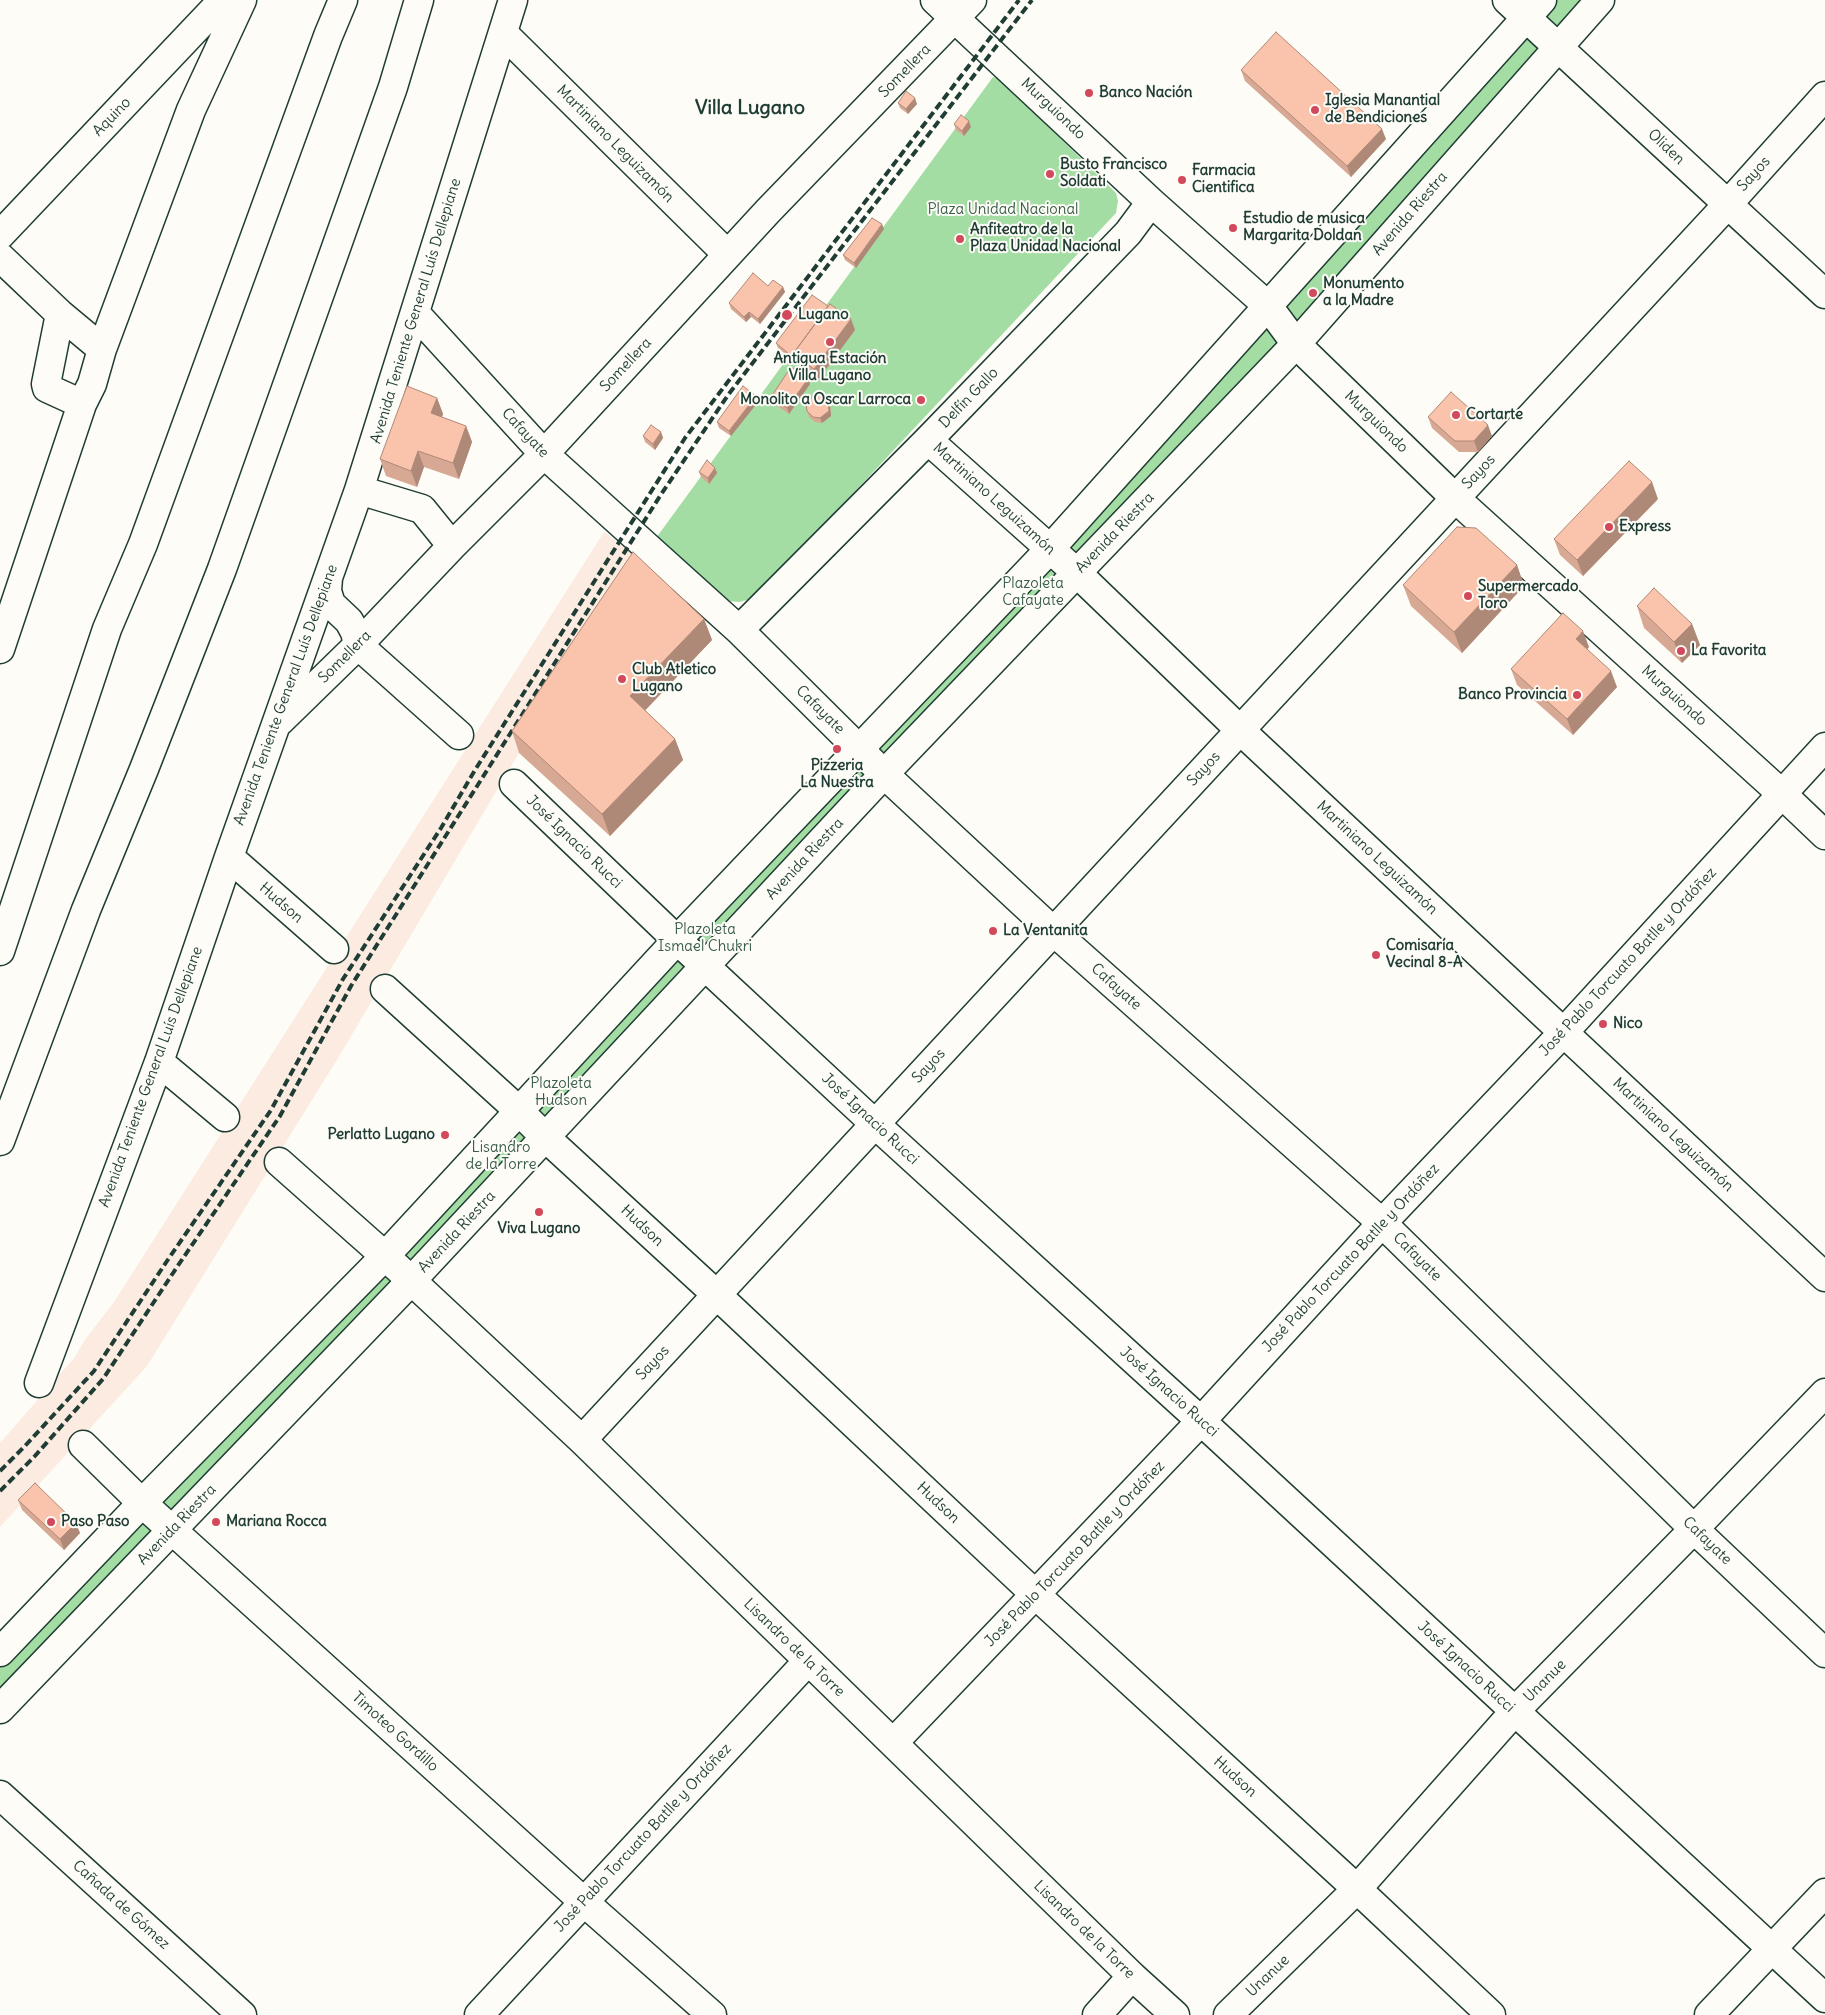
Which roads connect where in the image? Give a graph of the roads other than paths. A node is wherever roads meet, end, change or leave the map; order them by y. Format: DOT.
graph roads {
  1 [pos="223,0"];
  2 [pos="242,0"];
  3 [pos="343,0"];
  4 [pos="419,0"];
  5 [pos="513,0"];
  6 [pos="935,0"];
  7 [pos="1507,0"];
  8 [pos="1600,0"];
  9 [pos="1535,9"];
  10 [pos="964,10"];
  11 [pos="503,33"];
  12 [pos="1558,47"];
  13 [pos="1825,96"];
  14 [pos="1151,202"];
  15 [pos="1728,204"];
  16 [pos="0,234"];
  17 [pos="727,254"];
  18 [pos="0,257"];
  19 [pos="1825,294"];
  20 [pos="1268,306"];
  21 [pos="415,313"];
  22 [pos="60,314"];
  23 [pos="1296,344"];
  24 [pos="102,350"];
  25 [pos="82,404"];
  26 [pos="928,440"];
  27 [pos="544,454"];
  28 [pos="359,490"];
  29 [pos="1455,498"];
  30 [pos="452,546"];
  31 [pos="1050,549"];
  32 [pos="1077,573"];
  33 [pos="328,578"];
  34 [pos="739,630"];
  35 [pos="358,645"];
  36 [pos="0,649"];
  37 [pos="275,725"];
  38 [pos="1240,730"];
  39 [pos="459,735"];
  40 [pos="1825,746"];
  41 [pos="859,749"];
  42 [pos="884,774"];
  43 [pos="514,784"];
  44 [pos="1782,794"];
  45 [pos="1825,836"];
  46 [pos="228,857"];
  47 [pos="1053,931"];
  48 [pos="677,940"];
  49 [pos="334,949"];
  50 [pos="0,951"];
  51 [pos="704,966"];
  52 [pos="385,990"];
  53 [pos="1564,1033"];
  54 [pos="159,1062"];
  55 [pos="518,1110"];
  56 [pos="225,1117"];
  57 [pos="875,1124"];
  58 [pos="546,1137"];
  59 [pos="0,1141"];
  60 [pos="279,1162"];
  61 [pos="1382,1223"];
  62 [pos="385,1256"];
  63 [pos="1825,1277"];
  64 [pos="411,1281"];
  65 [pos="717,1295"];
  66 [pos="39,1383"];
  67 [pos="1825,1392"];
  68 [pos="1201,1421"];
  69 [pos="582,1440"];
  70 [pos="83,1445"];
  71 [pos="142,1503"];
  72 [pos="1694,1529"];
  73 [pos="172,1530"];
  74 [pos="1036,1595"];
  75 [pos="9,1632"];
  76 [pos="0,1652"];
  77 [pos="1825,1653"];
  78 [pos="807,1662"];
  79 [pos="0,1709"];
  80 [pos="1514,1712"];
  81 [pos="893,1743"];
  82 [pos="0,1795"];
  83 [pos="1357,1889"];
  84 [pos="1825,1893"];
  85 [pos="584,1902"];
  86 [pos="1772,1949"];
  87 [pos="1132,1976"];
  88 [pos="1825,1998"];
  89 [pos="242,2015"];
  90 [pos="479,2015"];
  91 [pos="712,2015"];
  92 [pos="1097,2015"];
  93 [pos="1175,2015"];
  94 [pos="1228,2015"];
  95 [pos="1491,2015"];
  96 [pos="1709,2015"];
  1 -- 16 [label="main road, Aquino"];
  2 -- 24 [label="main road"];
  3 -- 50 [label="main road"];
  4 -- 59 [label="main road"];
  5 -- 11 [label="main road, Avenida Teniente General Luís Dellepiane"];
  6 -- 10 [label="main road, Murguiondo"];
  7 -- 9 [label="main road, Oliden"];
  8 -- 12 [label="main road, Avenida Riestra"];
  9 -- 12 [label="main road, Oliden"];
  9 -- 20 [label="main road"];
  10 -- 14 [label="main road, Murguiondo"];
  10 -- 17 [label="main road, Somellera"];
  11 -- 17 [label="main road, Martiniano Leguizamón"];
  11 -- 21 [label="main road, Avenida Teniente General Luís Dellepiane"];
  12 -- 15 [label="main road, Oliden"];
  12 -- 23 [label="main road, Avenida Riestra"];
  13 -- 15 [label="main road, Sayos"];
  14 -- 20 [label="main road, Murguiondo"];
  14 -- 26 [label="main road, Delfín Gallo"];
  15 -- 19 [label="main road, Oliden"];
  15 -- 29 [label="main road, Sayos"];
  17 -- 27 [label="main road, Somellera"];
  18 -- 22 [label="main road"];
  20 -- 23 [label="main road, Murguiondo"];
  20 -- 31 [label="main road"];
  21 -- 27 [label="main road, Cafayate"];
  21 -- 28 [label="main road, Avenida Teniente General Luís Dellepiane"];
  22 -- 24 [label="main road"];
  22 -- 25 [label="main road"];
  23 -- 29 [label="main road, Murguiondo"];
  23 -- 32 [label="main road, Avenida Riestra"];
  24 -- 25 [label="main road"];
  25 -- 36 [label="main road"];
  26 -- 31 [label="main road, Martiniano Leguizamón"];
  26 -- 34 [label="main road, Delfín Gallo"];
  27 -- 30 [label="main road, Somellera"];
  27 -- 34 [label="main road, Cafayate"];
  28 -- 30 [label="main road"];
  28 -- 33 [label="main road, Avenida Teniente General Luís Dellepiane"];
  29 -- 38 [label="main road, Sayos"];
  29 -- 44 [label="main road, Murguiondo"];
  30 -- 35 [label="main road, Somellera"];
  31 -- 32 [label="main road, Martiniano Leguizamón"];
  31 -- 41 [label="main road"];
  32 -- 38 [label="main road, Martiniano Leguizamón"];
  32 -- 42 [label="main road, Avenida Riestra"];
  33 -- 35 [label="main road"];
  33 -- 37 [label="main road, Avenida Teniente General Luís Dellepiane"];
  34 -- 41 [label="main road, Cafayate"];
  35 -- 37 [label="main road, Somellera"];
  35 -- 39 [label="main road"];
  37 -- 46 [label="main road, Avenida Teniente General Luís Dellepiane"];
  38 -- 47 [label="main road, Sayos"];
  38 -- 53 [label="main road, Martiniano Leguizamón"];
  40 -- 44 [label="main road, José Pablo Torcuato Batlle y Ordóñez"];
  41 -- 42 [label="main road, Cafayate"];
  41 -- 48 [label="main road"];
  42 -- 47 [label="main road, Cafayate"];
  42 -- 51 [label="main road, Avenida Riestra"];
  43 -- 48 [label="main road, José Ignacio Rucci"];
  44 -- 45 [label="main road, Murguiondo"];
  44 -- 53 [label="main road, José Pablo Torcuato Batlle y Ordóñez"];
  46 -- 49 [label="main road, Hudson"];
  46 -- 54 [label="main road, Avenida Teniente General Luís Dellepiane"];
  47 -- 57 [label="main road, Sayos"];
  47 -- 61 [label="main road, Cafayate"];
  48 -- 51 [label="main road, José Ignacio Rucci"];
  48 -- 55 [label="main road"];
  51 -- 57 [label="main road, José Ignacio Rucci"];
  51 -- 58 [label="main road, Avenida Riestra"];
  52 -- 55 [label="main road, Hudson"];
  53 -- 61 [label="main road, José Pablo Torcuato Batlle y Ordóñez"];
  53 -- 63 [label="main road, Martiniano Leguizamón"];
  54 -- 56 [label="main road"];
  54 -- 66 [label="main road, Avenida Teniente General Luís Dellepiane"];
  55 -- 58 [label="main road, Hudson"];
  55 -- 62 [label="main road"];
  57 -- 65 [label="main road, Sayos"];
  57 -- 68 [label="main road, José Ignacio Rucci"];
  58 -- 64 [label="main road, Avenida Riestra"];
  58 -- 65 [label="main road, Hudson"];
  60 -- 62 [label="main road"];
  61 -- 68 [label="main road, José Pablo Torcuato Batlle y Ordóñez"];
  61 -- 72 [label="main road, Cafayate"];
  62 -- 64 [label="main road, Lisandro de la Torre"];
  62 -- 71 [label="main road"];
  64 -- 69 [label="main road, Lisandro de la Torre"];
  64 -- 73 [label="main road, Avenida Riestra"];
  65 -- 69 [label="main road, Sayos"];
  65 -- 74 [label="main road, Hudson"];
  67 -- 72 [label="main road, Unanue"];
  68 -- 74 [label="main road, José Pablo Torcuato Batlle y Ordóñez"];
  68 -- 80 [label="main road, José Ignacio Rucci"];
  69 -- 78 [label="main road, Lisandro de la Torre"];
  70 -- 71 [label="main road, Timoteo Gordillo"];
  71 -- 73 [label="main road, Timoteo Gordillo"];
  71 -- 75 [label="main road"];
  72 -- 77 [label="main road, Cafayate"];
  72 -- 80 [label="main road, Unanue"];
  73 -- 79 [label="main road, Avenida Riestra"];
  73 -- 85 [label="main road, Timoteo Gordillo"];
  74 -- 81 [label="main road, José Pablo Torcuato Batlle y Ordóñez"];
  74 -- 83 [label="main road, Hudson"];
  75 -- 76 [label="main road"];
  78 -- 81 [label="main road, Lisandro de la Torre"];
  78 -- 85 [label="main road, José Pablo Torcuato Batlle y Ordóñez"];
  80 -- 83 [label="main road, Unanue"];
  80 -- 86 [label="main road, José Ignacio Rucci"];
  81 -- 87 [label="main road, Lisandro de la Torre"];
  82 -- 89 [label="main road, Cañada de Gómez"];
  83 -- 94 [label="main road, Unanue"];
  83 -- 95 [label="main road, Hudson"];
  84 -- 86 [label="main road"];
  85 -- 90 [label="main road, José Pablo Torcuato Batlle y Ordóñez"];
  85 -- 91 [label="main road, Timoteo Gordillo"];
  86 -- 88 [label="main road, José Ignacio Rucci"];
  86 -- 96 [label="main road"];
  87 -- 92 [label="main road"];
  87 -- 93 [label="main road, Lisandro de la Torre"];
}
